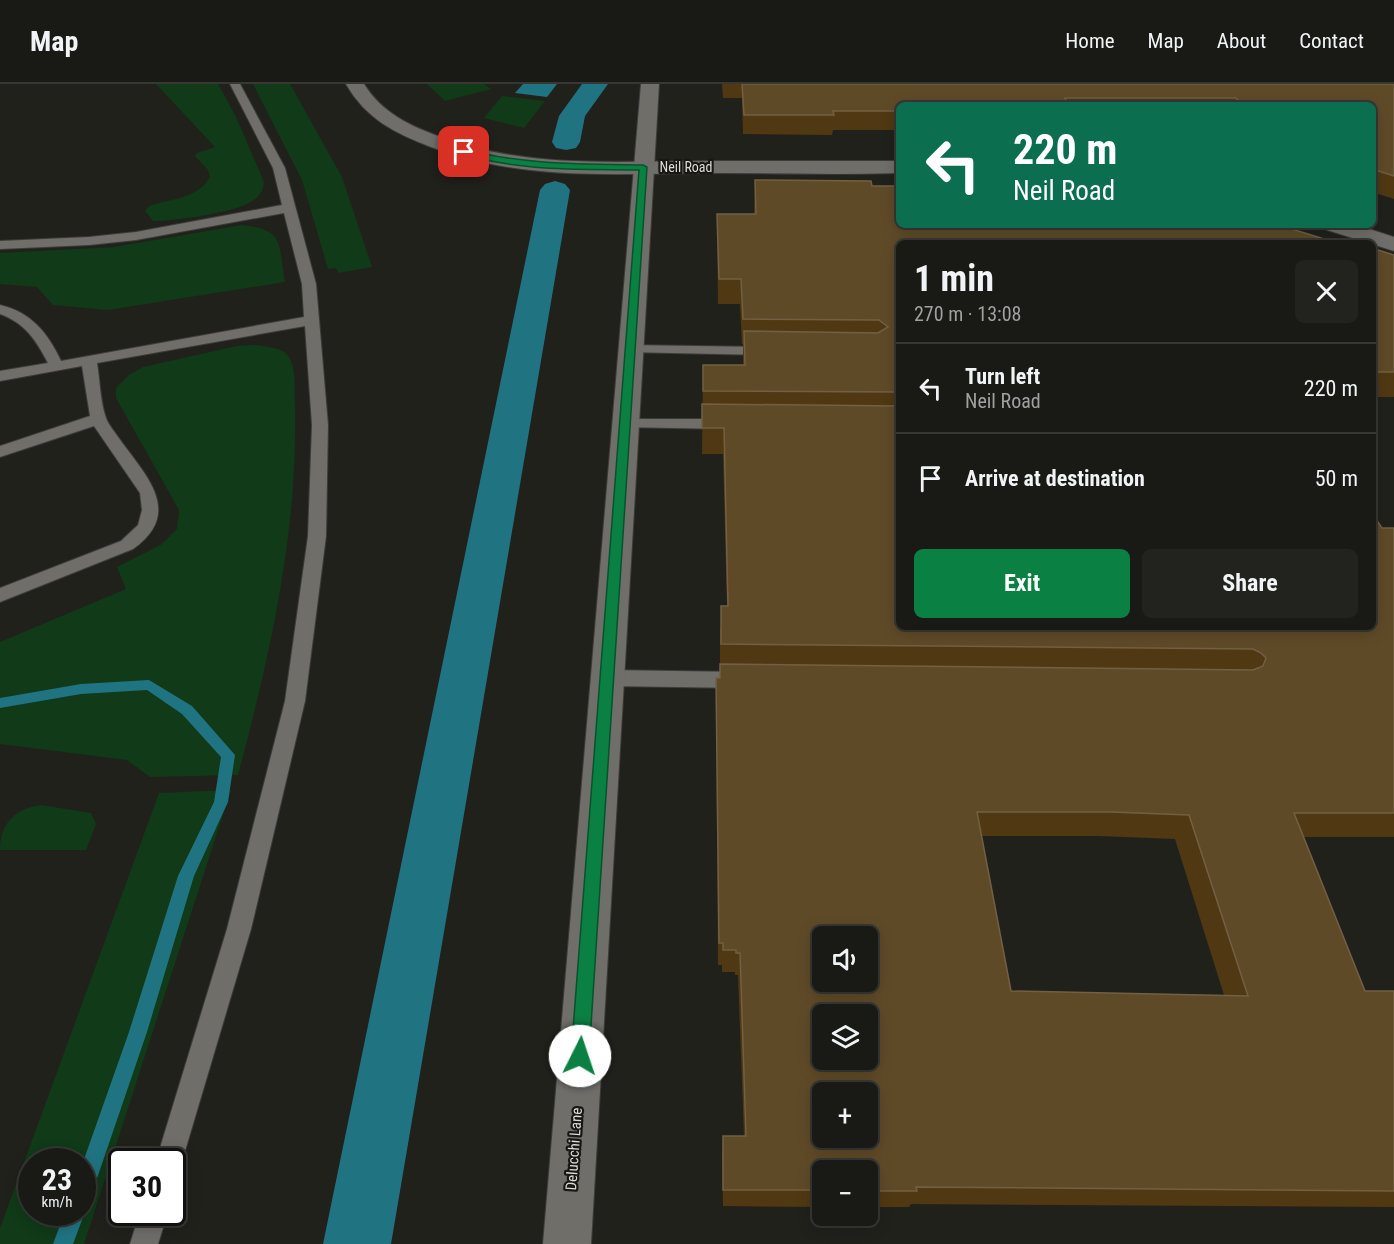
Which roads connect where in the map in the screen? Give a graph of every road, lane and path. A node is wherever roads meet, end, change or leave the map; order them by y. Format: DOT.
graph roads {
  1 [pos="235,84"];
  2 [pos="355,84"];
  3 [pos="650,84"];
  4 [pos="643,167"];
  5 [pos="896,167"];
  6 [pos="289,208"];
  7 [pos="1344,228"];
  8 [pos="0,244"];
  9 [pos="1394,244"];
  10 [pos="0,309"];
  11 [pos="312,320"];
  12 [pos="630,349"];
  13 [pos="781,351"];
  14 [pos="89,361"];
  15 [pos="57,367"];
  16 [pos="0,376"];
  17 [pos="98,419"];
  18 [pos="625,424"];
  19 [pos="745,424"];
  20 [pos="0,452"];
  21 [pos="0,595"];
  22 [pos="607,678"];
  23 [pos="765,680"];
  24 [pos="173,1148"];
  25 [pos="150,1226"];
  26 [pos="144,1244"];
  27 [pos="567,1244"];
  1 -- 6 [label="lane"];
  2 -- 4 [label="street, Neil Road"];
  3 -- 4 [label="street, Delucchi Lane"];
  4 -- 5 [label="street, Neil Road"];
  4 -- 12 [label="street, Delucchi Lane"];
  6 -- 8 [label="lane"];
  6 -- 11 [label="lane"];
  7 -- 9 [label="street"];
  10 -- 15 [label="lane"];
  11 -- 14 [label="lane"];
  11 -- 24 [label="lane"];
  12 -- 13 [label="lane"];
  12 -- 18 [label="street, Delucchi Lane"];
  14 -- 15 [label="lane"];
  14 -- 17 [label="lane"];
  15 -- 16 [label="lane"];
  17 -- 20 [label="lane"];
  17 -- 21 [label="lane"];
  18 -- 19 [label="lane"];
  18 -- 22 [label="street, Delucchi Lane"];
  22 -- 23 [label="lane"];
  22 -- 27 [label="street, Delucchi Lane"];
  25 -- 26 [label="lane"];
}
